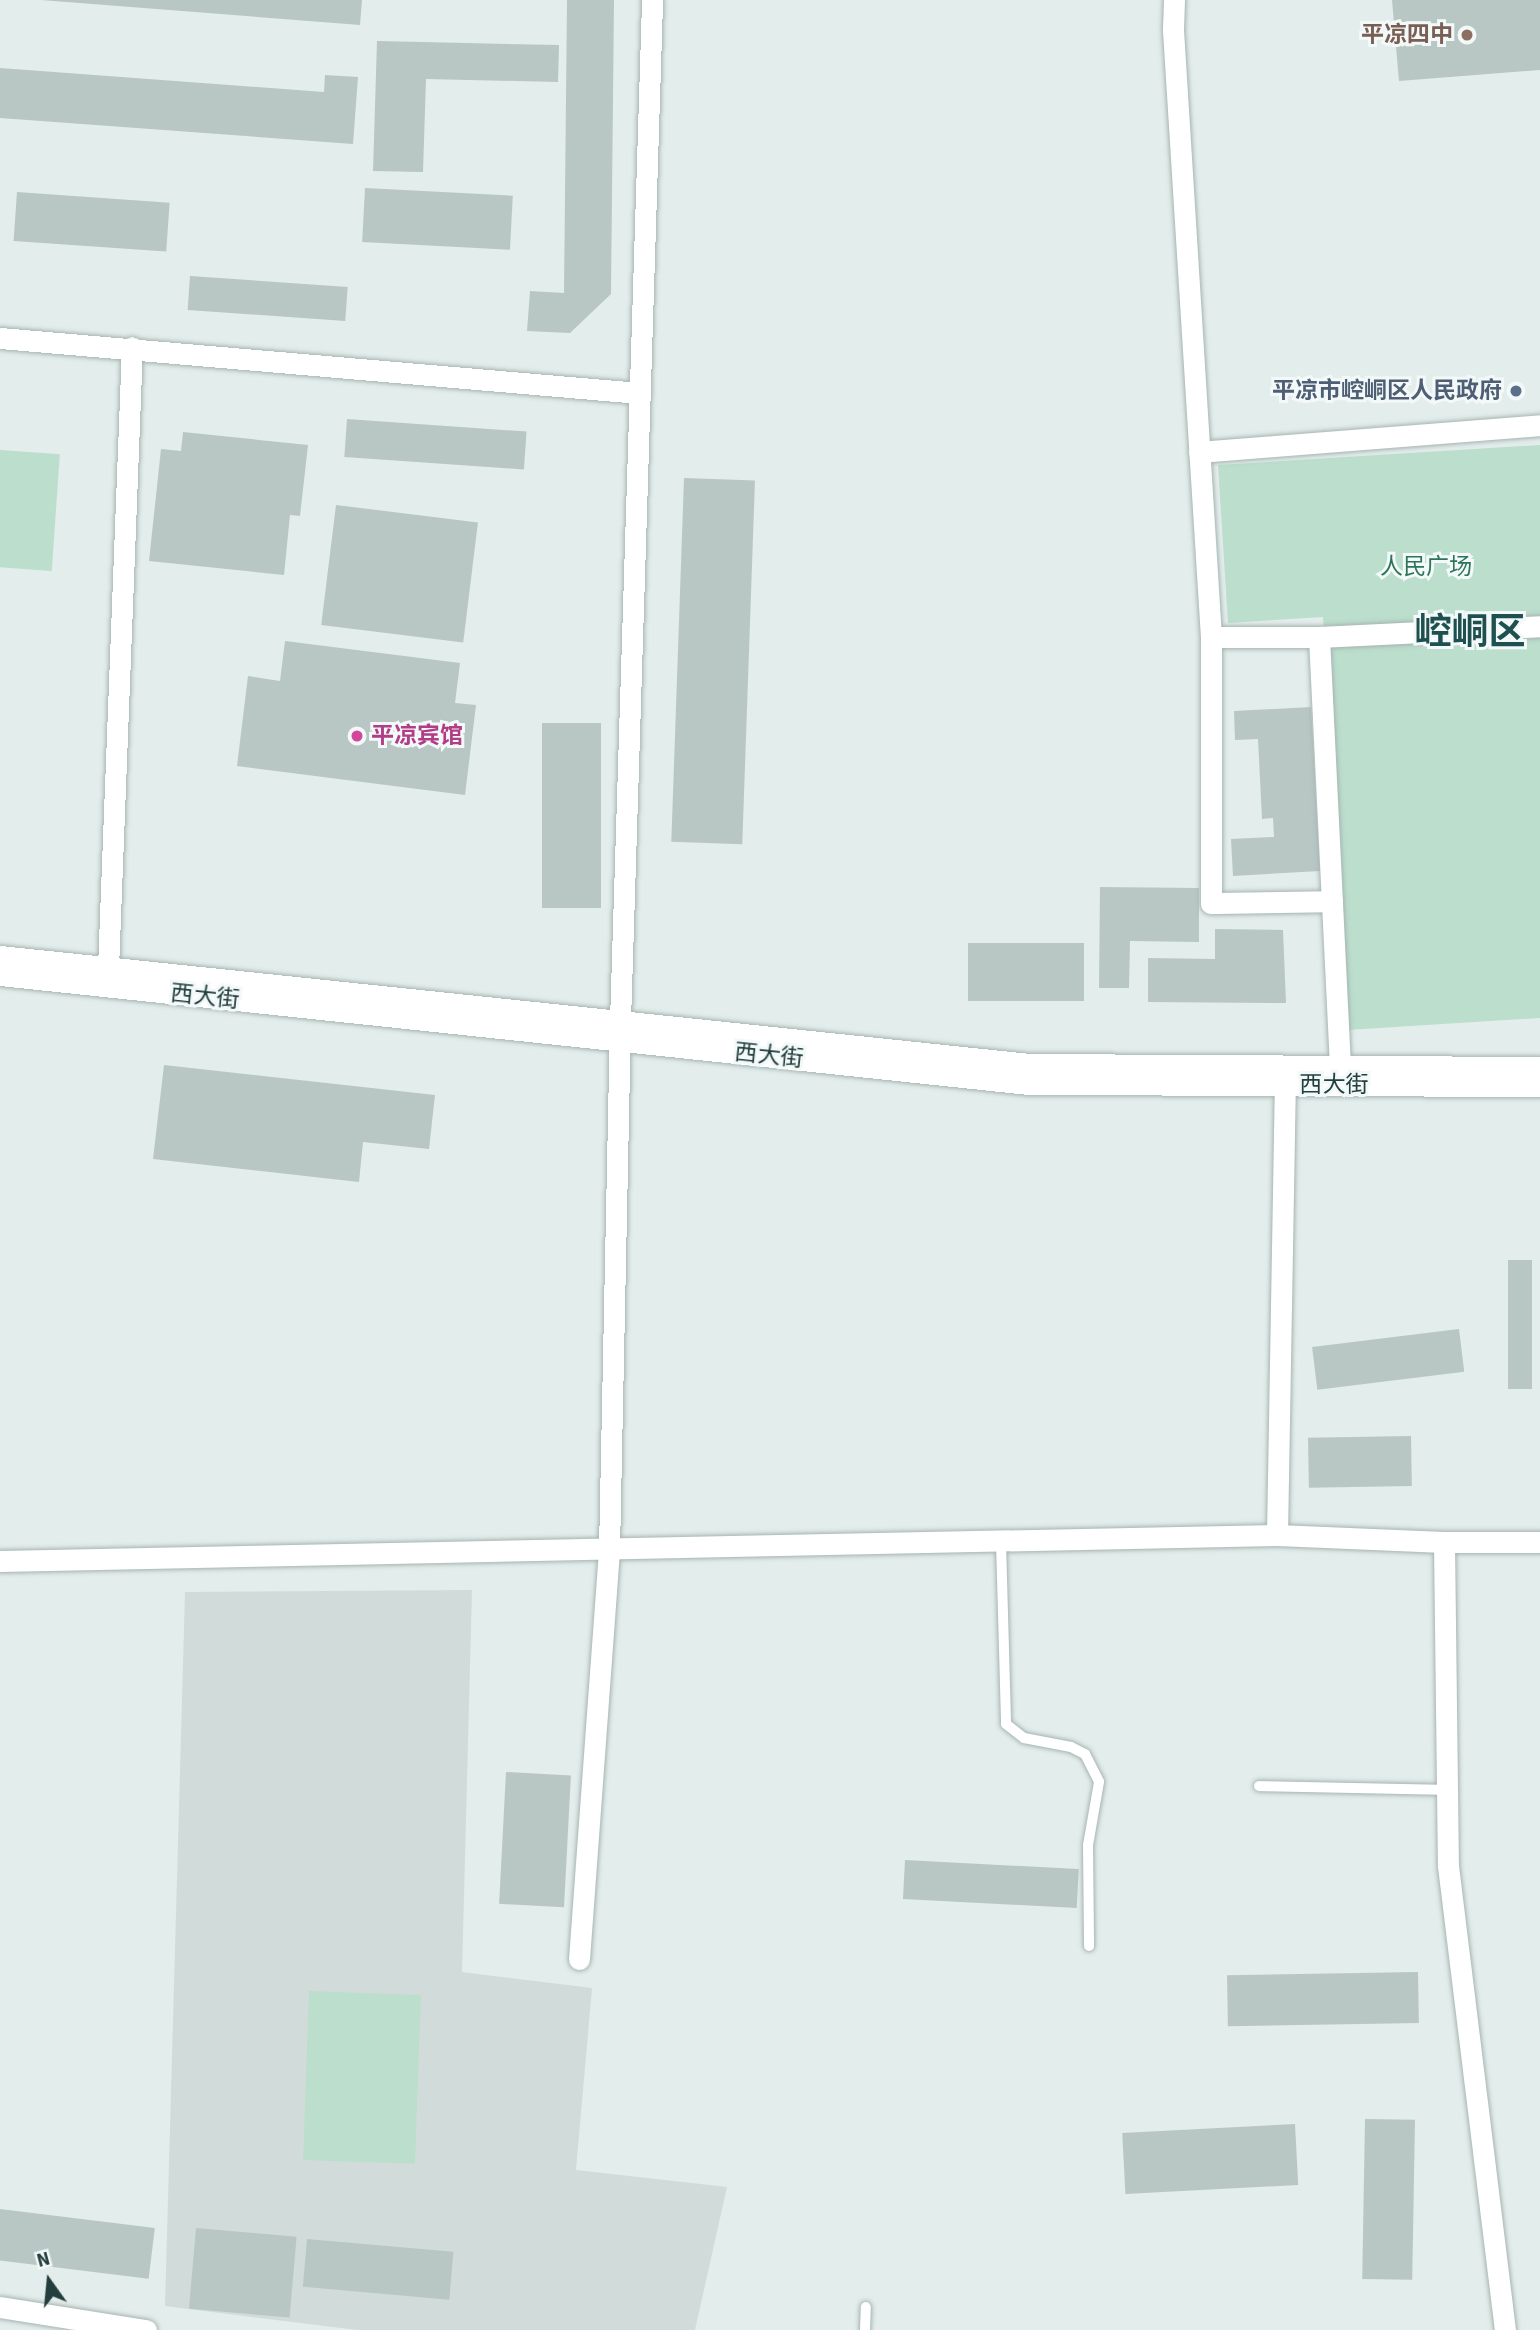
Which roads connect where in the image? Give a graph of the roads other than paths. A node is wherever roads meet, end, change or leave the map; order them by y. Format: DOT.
graph roads {
  1 [pos="652,0"];
  2 [pos="1174,0"];
  3 [pos="0,338"];
  4 [pos="132,346"];
  5 [pos="639,393"];
  6 [pos="1540,425"];
  7 [pos="1199,452"];
  8 [pos="1540,626"];
  9 [pos="1211,637"];
  10 [pos="1319,637"];
  11 [pos="1332,901"];
  12 [pos="0,957"];
  13 [pos="108,968"];
  14 [pos="0,975"];
  15 [pos="620,1031"];
  16 [pos="1340,1066"];
  17 [pos="1540,1067"];
  18 [pos="1285,1075"];
  19 [pos="1540,1086"];
  20 [pos="1277,1535"];
  21 [pos="1001,1542"];
  22 [pos="1444,1542"];
  23 [pos="1540,1542"];
  24 [pos="609,1550"];
  25 [pos="0,1561"];
  26 [pos="1259,1786"];
  27 [pos="1447,1790"];
  28 [pos="1089,1946"];
  29 [pos="579,1959"];
  30 [pos="866,2306"];
  31 [pos="0,2308"];
  32 [pos="146,2330"];
  33 [pos="865,2330"];
  34 [pos="1505,2330"];
  1 -- 5 [label="street"];
  2 -- 7 [label="street"];
  3 -- 4 [label="street"];
  4 -- 5 [label="street"];
  4 -- 13 [label="street"];
  5 -- 15 [label="street"];
  6 -- 7 [label="street"];
  7 -- 9 [label="street"];
  8 -- 10 [label="street"];
  9 -- 10 [label="street"];
  9 -- 11 [label="street"];
  10 -- 11 [label="street"];
  11 -- 16 [label="street"];
  12 -- 13 [label="street, 西大街"];
  13 -- 15 [label="street, 西大街"];
  14 -- 15 [label="street, 西大街"];
  15 -- 18 [label="street, 西大街"];
  15 -- 24 [label="street"];
  16 -- 17 [label="street, 西大街"];
  16 -- 18 [label="street, 西大街"];
  18 -- 19 [label="street, 西大街"];
  18 -- 20 [label="street"];
  20 -- 21 [label="street"];
  20 -- 22 [label="street"];
  21 -- 24 [label="street"];
  21 -- 28 [label="lane"];
  22 -- 23 [label="street"];
  22 -- 27 [label="street"];
  24 -- 25 [label="street"];
  24 -- 29 [label="street"];
  26 -- 27 [label="lane"];
  27 -- 34 [label="street"];
  30 -- 33 [label="lane"];
  31 -- 32 [label="street"];
}
